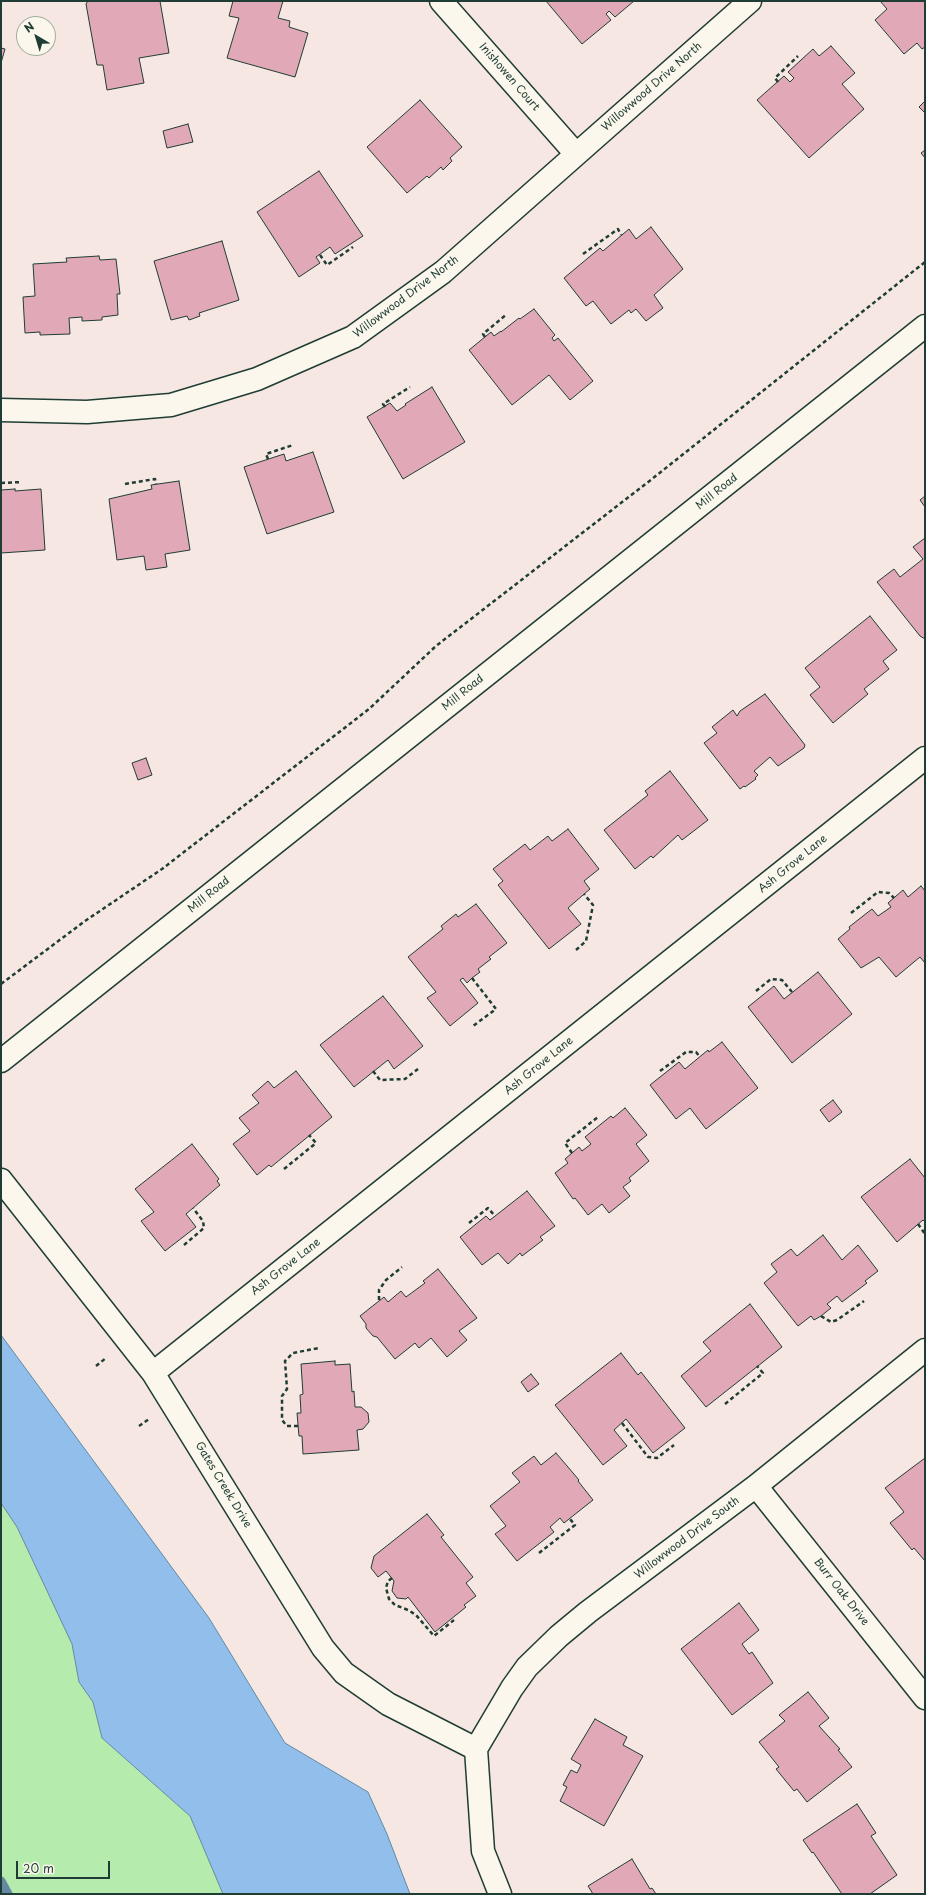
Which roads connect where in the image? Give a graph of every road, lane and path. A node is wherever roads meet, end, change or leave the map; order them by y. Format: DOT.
graph roads {
  1 [pos="441,1"];
  2 [pos="750,1"];
  3 [pos="798,56"];
  4 [pos="778,82"];
  5 [pos="576,154"];
  6 [pos="622,235"];
  7 [pos="353,247"];
  8 [pos="583,254"];
  9 [pos="320,255"];
  10 [pos="925,262"];
  11 [pos="507,314"];
  12 [pos="925,326"];
  13 [pos="485,337"];
  14 [pos="410,387"];
  15 [pos="384,407"];
  16 [pos="1,410"];
  17 [pos="293,445"];
  18 [pos="268,459"];
  19 [pos="22,482"];
  20 [pos="1,483"];
  21 [pos="125,484"];
  22 [pos="156,484"];
  23 [pos="925,758"];
  24 [pos="584,894"];
  25 [pos="894,898"];
  26 [pos="852,913"];
  27 [pos="576,950"];
  28 [pos="472,978"];
  29 [pos="1,984"];
  30 [pos="756,990"];
  31 [pos="792,992"];
  32 [pos="473,1026"];
  33 [pos="700,1057"];
  34 [pos="1,1061"];
  35 [pos="418,1069"];
  36 [pos="660,1071"];
  37 [pos="373,1072"];
  38 [pos="598,1117"];
  39 [pos="309,1135"];
  40 [pos="572,1153"];
  41 [pos="284,1169"];
  42 [pos="1,1180"];
  43 [pos="193,1208"];
  44 [pos="495,1216"];
  45 [pos="469,1223"];
  46 [pos="918,1224"];
  47 [pos="925,1234"];
  48 [pos="184,1245"];
  49 [pos="402,1267"];
  50 [pos="379,1300"];
  51 [pos="864,1301"];
  52 [pos="821,1316"];
  53 [pos="319,1348"];
  54 [pos="925,1350"];
  55 [pos="110,1355"];
  56 [pos="96,1366"];
  57 [pos="757,1366"];
  58 [pos="154,1373"];
  59 [pos="725,1404"];
  60 [pos="155,1415"];
  61 [pos="622,1423"];
  62 [pos="139,1426"];
  63 [pos="298,1426"];
  64 [pos="674,1445"];
  65 [pos="756,1486"];
  66 [pos="569,1518"];
  67 [pos="540,1553"];
  68 [pos="392,1578"];
  69 [pos="454,1620"];
  70 [pos="925,1698"];
  71 [pos="476,1750"];
  72 [pos="500,1894"];
  1 -- 5 [label="street, Inishowen Court"];
  2 -- 5 [label="street, Willowwood Drive North"];
  3 -- 4 [label="path"];
  5 -- 16 [label="street, Willowwood Drive North"];
  6 -- 8 [label="path"];
  7 -- 9 [label="path"];
  10 -- 29 [label="path"];
  11 -- 13 [label="path"];
  12 -- 34 [label="street, Mill Road"];
  14 -- 15 [label="path"];
  17 -- 18 [label="path"];
  19 -- 20 [label="path"];
  21 -- 22 [label="path"];
  23 -- 58 [label="street, Ash Grove Lane"];
  24 -- 27 [label="path"];
  25 -- 26 [label="path"];
  28 -- 32 [label="path"];
  30 -- 31 [label="path"];
  33 -- 36 [label="path"];
  35 -- 37 [label="path"];
  38 -- 40 [label="path"];
  39 -- 41 [label="path"];
  42 -- 58 [label="street, Gates Creek Drive"];
  43 -- 48 [label="path"];
  44 -- 45 [label="path"];
  46 -- 47 [label="path"];
  49 -- 50 [label="path"];
  51 -- 52 [label="path"];
  53 -- 63 [label="path"];
  54 -- 65 [label="street, Willowwood Drive South"];
  55 -- 56 [label="path"];
  57 -- 59 [label="path"];
  58 -- 71 [label="street, Gates Creek Drive"];
  60 -- 62 [label="path"];
  61 -- 64 [label="path"];
  65 -- 70 [label="street, Burr Oak Drive"];
  65 -- 71 [label="street, Willowwood Drive South"];
  66 -- 67 [label="path"];
  68 -- 69 [label="path"];
  71 -- 72 [label="street"];
}
